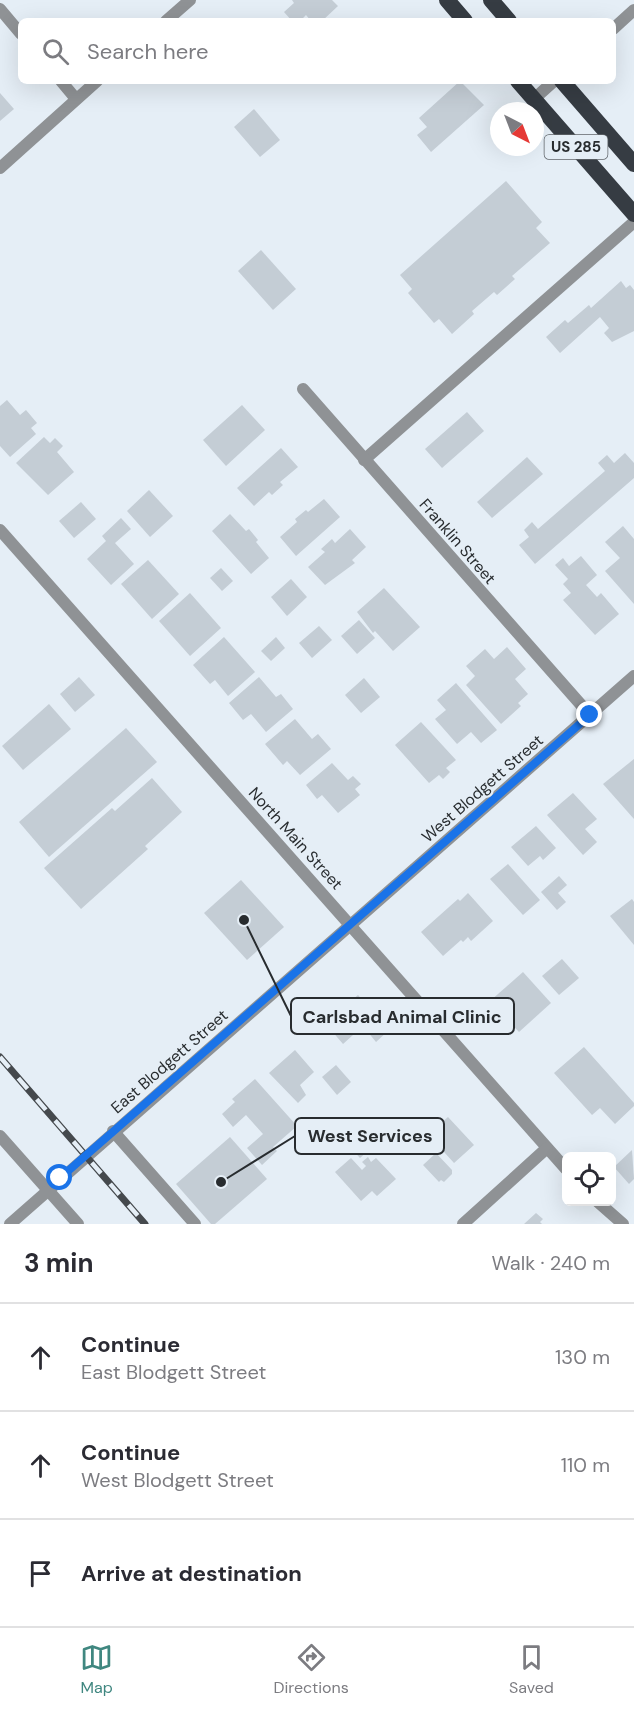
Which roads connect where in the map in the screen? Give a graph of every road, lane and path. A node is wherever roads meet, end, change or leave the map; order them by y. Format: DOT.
graph roads {
  1 [pos="190,0"];
  2 [pos="447,0"];
  3 [pos="490,0"];
  4 [pos="0,9"];
  5 [pos="634,10"];
  6 [pos="169,18"];
  7 [pos="462,18"];
  8 [pos="506,18"];
  9 [pos="616,26"];
  10 [pos="18,30"];
  11 [pos="64,84"];
  12 [pos="94,84"];
  13 [pos="521,84"];
  14 [pos="551,84"];
  15 [pos="565,84"];
  16 [pos="76,99"];
  17 [pos="534,99"];
  18 [pos="634,164"];
  19 [pos="0,168"];
  20 [pos="634,214"];
  21 [pos="634,222"];
  22 [pos="303,389"];
  23 [pos="364,460"];
  24 [pos="0,530"];
  25 [pos="634,676"];
  26 [pos="590,715"];
  27 [pos="351,924"];
  28 [pos="113,1131"];
  29 [pos="0,1136"];
  30 [pos="547,1148"];
  31 [pos="562,1164"];
  32 [pos="48,1190"];
  33 [pos="603,1206"];
  34 [pos="10,1224"];
  35 [pos="78,1224"];
  36 [pos="195,1224"];
  37 [pos="463,1224"];
  38 [pos="623,1224"];
  1 -- 6 [label="street"];
  2 -- 7 [label="highway"];
  3 -- 8 [label="highway"];
  4 -- 10 [label="street"];
  5 -- 9 [label="street"];
  11 -- 16 [label="street"];
  12 -- 16 [label="street"];
  13 -- 17 [label="highway, US 285"];
  14 -- 17 [label="street"];
  15 -- 18 [label="highway, US 285"];
  16 -- 19 [label="street"];
  17 -- 20 [label="highway, US 285"];
  21 -- 23 [label="street"];
  22 -- 23 [label="street, Franklin Street"];
  23 -- 26 [label="street, Franklin Street"];
  24 -- 27 [label="street, North Main Street"];
  25 -- 26 [label="street, West Blodgett Street"];
  26 -- 27 [label="street, West Blodgett Street"];
  27 -- 28 [label="street, East Blodgett Street"];
  27 -- 30 [label="street, North Main Street"];
  28 -- 32 [label="street, East Blodgett Street"];
  28 -- 36 [label="street"];
  29 -- 32 [label="street"];
  30 -- 31 [label="street, North Main Street"];
  30 -- 37 [label="street"];
  32 -- 34 [label="street, East Blodgett Street"];
  32 -- 35 [label="street"];
  33 -- 38 [label="street"];
}
